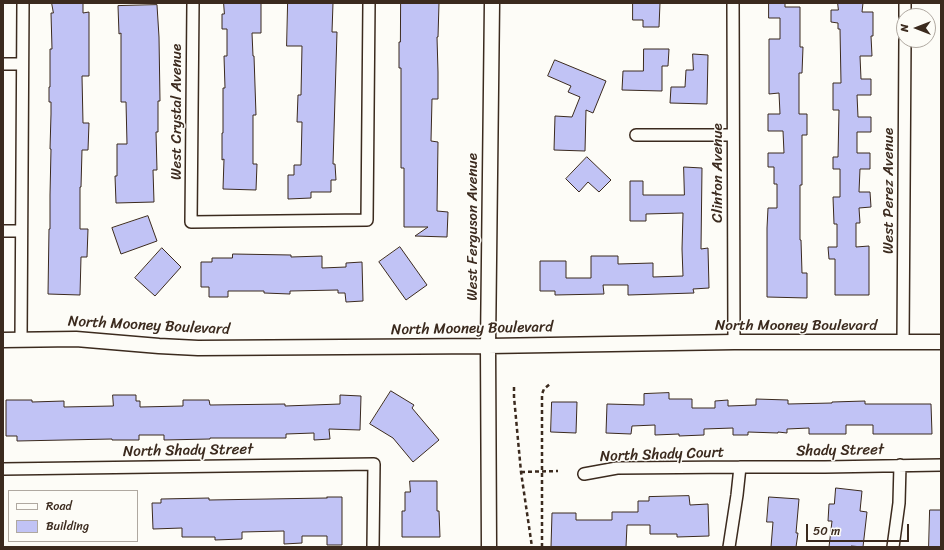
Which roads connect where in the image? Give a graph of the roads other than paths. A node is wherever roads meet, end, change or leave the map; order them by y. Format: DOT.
graph roads {
  1 [pos="23,3"];
  2 [pos="193,3"];
  3 [pos="369,3"];
  4 [pos="492,3"];
  5 [pos="733,3"];
  6 [pos="905,48"];
  7 [pos="3,64"];
  8 [pos="22,64"];
  9 [pos="636,135"];
  10 [pos="733,135"];
  11 [pos="3,231"];
  12 [pos="21,231"];
  13 [pos="21,339"];
  14 [pos="3,340"];
  15 [pos="734,342"];
  16 [pos="903,342"];
  17 [pos="941,342"];
  18 [pos="488,346"];
  19 [pos="900,465"];
  20 [pos="941,465"];
  21 [pos="740,467"];
  22 [pos="3,469"];
  23 [pos="584,474"];
  24 [pos="373,547"];
  25 [pos="489,547"];
  26 [pos="729,547"];
  27 [pos="893,547"];
  1 -- 8 [label="street"];
  2 -- 3 [label="street, West Crystal Avenue"];
  4 -- 18 [label="street, West Ferguson Avenue"];
  5 -- 10 [label="street, Clinton Avenue"];
  6 -- 16 [label="street, West Perez Avenue"];
  7 -- 8 [label="street"];
  8 -- 12 [label="street"];
  9 -- 10 [label="street"];
  10 -- 15 [label="street, Clinton Avenue"];
  11 -- 12 [label="street"];
  12 -- 13 [label="street"];
  13 -- 14 [label="street, North Mooney Boulevard"];
  13 -- 18 [label="street, North Mooney Boulevard"];
  15 -- 16 [label="street, North Mooney Boulevard"];
  15 -- 18 [label="street, North Mooney Boulevard"];
  16 -- 17 [label="street, North Mooney Boulevard"];
  18 -- 25 [label="street, West Ferguson Avenue"];
  19 -- 20 [label="street, Shady Street"];
  19 -- 21 [label="street, Shady Street"];
  19 -- 27 [label="street"];
  21 -- 23 [label="street, North Shady Court"];
  21 -- 26 [label="street"];
  22 -- 24 [label="street, North Shady Street"];
}
